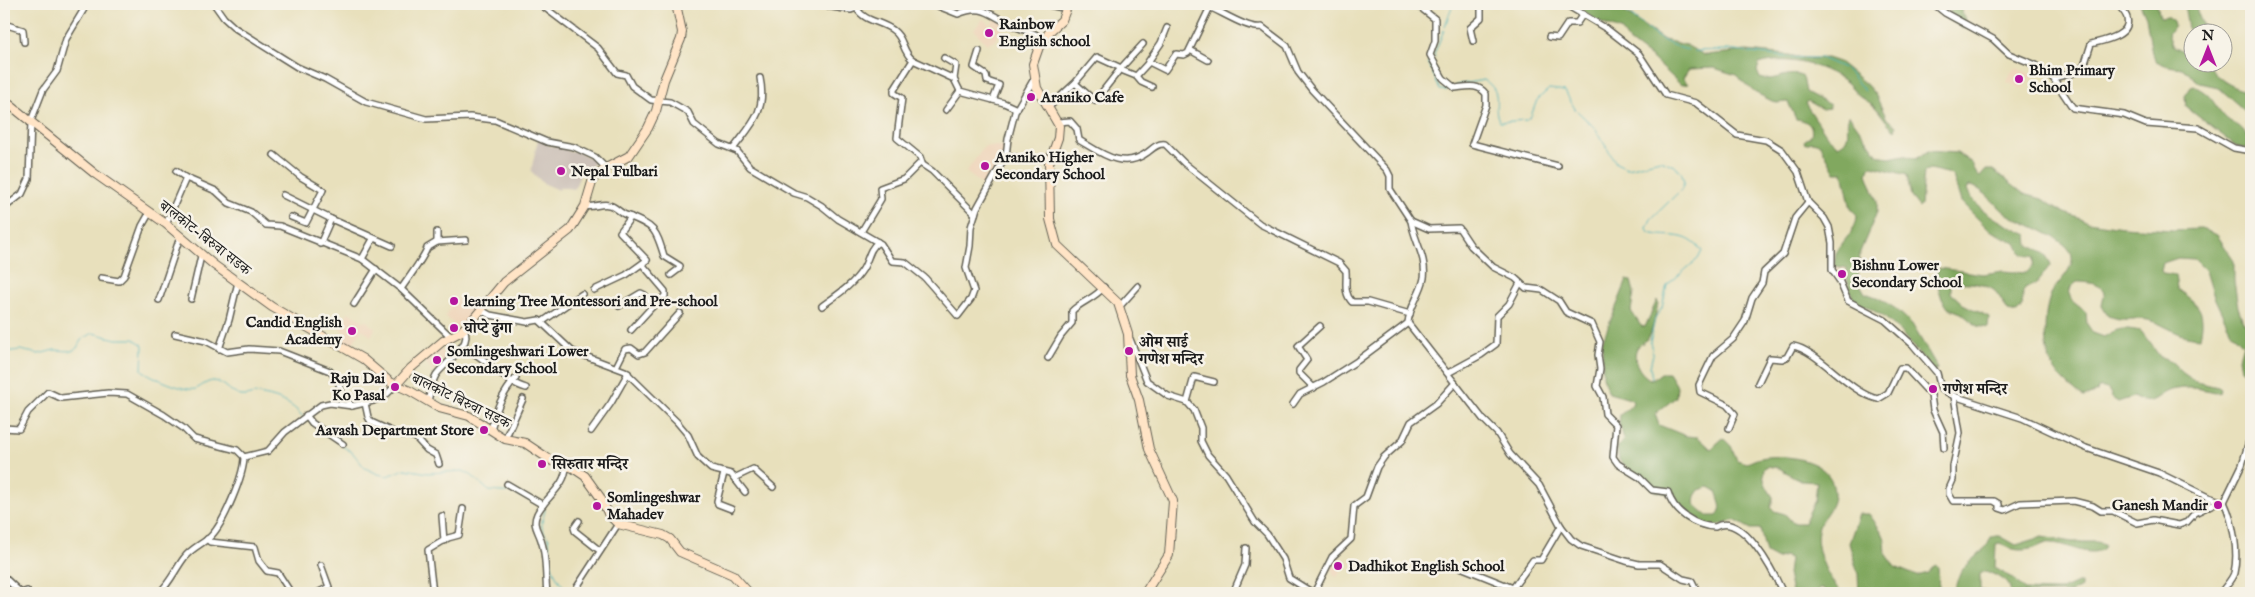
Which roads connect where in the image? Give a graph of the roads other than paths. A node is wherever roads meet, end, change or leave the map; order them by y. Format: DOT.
graph roads {
  1 [pos="214,4"];
  2 [pos="540,4"];
  3 [pos="676,4"];
  4 [pos="767,4"];
  5 [pos="794,4"];
  6 [pos="868,4"];
  7 [pos="938,4"];
  8 [pos="1045,4"];
  9 [pos="1202,4"];
  10 [pos="1416,4"];
  11 [pos="1480,4"];
  12 [pos="1565,4"];
  13 [pos="1934,4"];
  14 [pos="2118,4"];
  15 [pos="83,5"];
  16 [pos="1210,6"];
  17 [pos="1067,7"];
  18 [pos="856,9"];
  19 [pos="1583,14"];
  20 [pos="4,24"];
  21 [pos="1166,28"];
  22 [pos="1549,37"];
  23 [pos="1045,38"];
  24 [pos="1472,41"];
  25 [pos="24,42"];
  26 [pos="1144,44"];
  27 [pos="1190,50"];
  28 [pos="979,51"];
  29 [pos="944,58"];
  30 [pos="913,60"];
  31 [pos="1208,60"];
  32 [pos="1148,62"];
  33 [pos="1121,69"];
  34 [pos="1136,76"];
  35 [pos="1035,77"];
  36 [pos="760,78"];
  37 [pos="2054,78"];
  38 [pos="954,80"];
  39 [pos="1075,83"];
  40 [pos="1152,87"];
  41 [pos="960,91"];
  42 [pos="4,100"];
  43 [pos="993,100"];
  44 [pos="658,102"];
  45 [pos="1049,107"];
  46 [pos="1017,109"];
  47 [pos="946,110"];
  48 [pos="31,121"];
  49 [pos="1058,122"];
  50 [pos="733,149"];
  51 [pos="2251,151"];
  52 [pos="274,155"];
  53 [pos="1006,156"];
  54 [pos="1050,158"];
  55 [pos="922,163"];
  56 [pos="1558,166"];
  57 [pos="606,168"];
  58 [pos="176,170"];
  59 [pos="186,178"];
  60 [pos="283,195"];
  61 [pos="1808,202"];
  62 [pos="585,206"];
  63 [pos="4,208"];
  64 [pos="313,208"];
  65 [pos="150,212"];
  66 [pos="976,214"];
  67 [pos="291,217"];
  68 [pos="631,217"];
  69 [pos="331,219"];
  70 [pos="1411,221"];
  71 [pos="166,224"];
  72 [pos="437,232"];
  73 [pos="861,232"];
  74 [pos="180,237"];
  75 [pos="373,239"];
  76 [pos="466,240"];
  77 [pos="437,242"];
  78 [pos="878,242"];
  79 [pos="320,244"];
  80 [pos="392,246"];
  81 [pos="201,256"];
  82 [pos="362,260"];
  83 [pos="642,264"];
  84 [pos="376,269"];
  85 [pos="671,275"];
  86 [pos="101,278"];
  87 [pos="238,282"];
  88 [pos="1520,283"];
  89 [pos="1138,286"];
  90 [pos="1104,287"];
  91 [pos="401,289"];
  92 [pos="594,290"];
  93 [pos="582,294"];
  94 [pos="191,299"];
  95 [pos="159,300"];
  96 [pos="354,304"];
  97 [pos="619,306"];
  98 [pos="822,306"];
  99 [pos="1120,306"];
  100 [pos="652,307"];
  101 [pos="481,310"];
  102 [pos="680,313"];
  103 [pos="1410,314"];
  104 [pos="542,322"];
  105 [pos="1408,323"];
  106 [pos="1320,326"];
  107 [pos="464,329"];
  108 [pos="631,330"];
  109 [pos="175,334"];
  110 [pos="1128,334"];
  111 [pos="450,336"];
  112 [pos="461,346"];
  113 [pos="219,349"];
  114 [pos="1048,358"];
  115 [pos="616,367"];
  116 [pos="628,373"];
  117 [pos="1448,373"];
  118 [pos="514,380"];
  119 [pos="1214,382"];
  120 [pos="1455,383"];
  121 [pos="1758,383"];
  122 [pos="396,385"];
  123 [pos="526,388"];
  124 [pos="1314,388"];
  125 [pos="1941,390"];
  126 [pos="1931,395"];
  127 [pos="1954,396"];
  128 [pos="523,399"];
  129 [pos="428,402"];
  130 [pos="1187,402"];
  131 [pos="365,403"];
  132 [pos="1293,404"];
  133 [pos="352,406"];
  134 [pos="306,415"];
  135 [pos="4,428"];
  136 [pos="1729,428"];
  137 [pos="491,430"];
  138 [pos="591,431"];
  139 [pos="2251,434"];
  140 [pos="505,439"];
  141 [pos="343,444"];
  142 [pos="1944,448"];
  143 [pos="244,457"];
  144 [pos="439,464"];
  145 [pos="566,466"];
  146 [pos="724,473"];
  147 [pos="734,478"];
  148 [pos="507,484"];
  149 [pos="773,487"];
  150 [pos="745,492"];
  151 [pos="2222,502"];
  152 [pos="542,506"];
  153 [pos="731,508"];
  154 [pos="463,509"];
  155 [pos="442,516"];
  156 [pos="579,521"];
  157 [pos="618,524"];
  158 [pos="1561,526"];
  159 [pos="207,539"];
  160 [pos="444,541"];
  161 [pos="1246,548"];
  162 [pos="599,550"];
  163 [pos="321,566"];
  164 [pos="1458,566"];
  165 [pos="4,577"];
  166 [pos="577,591"];
  167 [pos="22,593"];
  168 [pos="29,593"];
  169 [pos="159,593"];
  170 [pos="291,593"];
  171 [pos="317,593"];
  172 [pos="433,593"];
  173 [pos="441,593"];
  174 [pos="461,593"];
  175 [pos="495,593"];
  176 [pos="501,593"];
  177 [pos="548,593"];
  178 [pos="749,593"];
  179 [pos="1145,593"];
  180 [pos="1233,593"];
  181 [pos="1314,593"];
  182 [pos="1698,593"];
  183 [pos="1783,593"];
  184 [pos="2221,593"];
  1 -- 57 [label="street"];
  2 -- 44 [label="street"];
  3 -- 44 [label="street"];
  4 -- 5 [label="street"];
  5 -- 18 [label="street"];
  6 -- 18 [label="street"];
  7 -- 23 [label="street"];
  8 -- 17 [label="street"];
  9 -- 16 [label="street"];
  10 -- 56 [label="street"];
  11 -- 24 [label="street"];
  12 -- 19 [label="street"];
  13 -- 37 [label="street"];
  14 -- 37 [label="street"];
  15 -- 48 [label="street"];
  16 -- 27 [label="street"];
  16 -- 70 [label="street"];
  17 -- 23 [label="street"];
  18 -- 30 [label="street"];
  19 -- 22 [label="street"];
  19 -- 61 [label="street"];
  20 -- 25 [label="street"];
  21 -- 32 [label="street"];
  23 -- 35 [label="street"];
  26 -- 33 [label="street"];
  27 -- 31 [label="street"];
  27 -- 32 [label="street"];
  28 -- 43 [label="street"];
  29 -- 38 [label="street"];
  30 -- 38 [label="street"];
  30 -- 55 [label="street"];
  32 -- 34 [label="street"];
  33 -- 34 [label="street"];
  33 -- 39 [label="street"];
  33 -- 39 [label="street"];
  34 -- 40 [label="street"];
  35 -- 45 [label="street"];
  35 -- 46 [label="street"];
  36 -- 50 [label="street"];
  37 -- 51 [label="street"];
  38 -- 41 [label="street"];
  39 -- 45 [label="street"];
  41 -- 43 [label="street"];
  41 -- 47 [label="street"];
  42 -- 48 [label="street, बालकोट-बिरुवा सडक"];
  43 -- 46 [label="street"];
  44 -- 50 [label="street"];
  44 -- 57 [label="street"];
  45 -- 49 [label="street"];
  46 -- 53 [label="street"];
  48 -- 63 [label="street"];
  48 -- 65 [label="street, बालकोट-बिरुवा सडक"];
  49 -- 54 [label="street"];
  49 -- 103 [label="street"];
  50 -- 73 [label="street"];
  52 -- 64 [label="street"];
  53 -- 54 [label="street"];
  53 -- 66 [label="street"];
  54 -- 90 [label="street"];
  55 -- 66 [label="street"];
  55 -- 73 [label="street"];
  57 -- 62 [label="street"];
  58 -- 59 [label="street"];
  59 -- 71 [label="street"];
  59 -- 79 [label="street"];
  60 -- 64 [label="street"];
  61 -- 125 [label="street"];
  61 -- 136 [label="street"];
  62 -- 68 [label="street"];
  62 -- 101 [label="street"];
  64 -- 67 [label="street"];
  64 -- 69 [label="street"];
  65 -- 71 [label="street, बालकोट-बिरुवा सडक"];
  65 -- 86 [label="street"];
  66 -- 78 [label="street"];
  68 -- 83 [label="street"];
  68 -- 85 [label="street"];
  69 -- 75 [label="street"];
  69 -- 79 [label="street"];
  70 -- 88 [label="street"];
  70 -- 103 [label="street"];
  71 -- 74 [label="street, बालकोट-बिरुवा सडक"];
  72 -- 77 [label="street"];
  73 -- 78 [label="street"];
  74 -- 81 [label="street, बालकोट-बिरुवा सडक"];
  74 -- 95 [label="street"];
  75 -- 80 [label="street"];
  75 -- 82 [label="street"];
  76 -- 77 [label="street"];
  77 -- 91 [label="street"];
  78 -- 98 [label="street"];
  79 -- 82 [label="street"];
  81 -- 87 [label="street, बालकोट-बिरुवा सडक"];
  81 -- 94 [label="street"];
  82 -- 84 [label="street"];
  83 -- 92 [label="street"];
  83 -- 100 [label="street"];
  84 -- 91 [label="street"];
  84 -- 96 [label="street"];
  87 -- 113 [label="street"];
  87 -- 122 [label="street, बालकोट-बिरुवा सडक"];
  88 -- 117 [label="street"];
  88 -- 183 [label="street"];
  89 -- 99 [label="street"];
  90 -- 99 [label="street"];
  90 -- 114 [label="street"];
  91 -- 111 [label="street"];
  93 -- 104 [label="street"];
  97 -- 100 [label="street"];
  99 -- 110 [label="street"];
  100 -- 108 [label="street"];
  101 -- 104 [label="street"];
  101 -- 107 [label="street"];
  102 -- 115 [label="street"];
  103 -- 105 [label="street"];
  104 -- 115 [label="street"];
  105 -- 117 [label="street"];
  105 -- 124 [label="street"];
  106 -- 124 [label="street"];
  107 -- 111 [label="street"];
  107 -- 112 [label="street"];
  109 -- 113 [label="street"];
  110 -- 130 [label="street"];
  110 -- 179 [label="street"];
  111 -- 122 [label="street"];
  112 -- 118 [label="street"];
  112 -- 129 [label="street"];
  113 -- 133 [label="street"];
  115 -- 116 [label="street"];
  116 -- 138 [label="street"];
  116 -- 146 [label="street"];
  117 -- 120 [label="street"];
  118 -- 123 [label="street"];
  118 -- 137 [label="street"];
  119 -- 130 [label="street"];
  120 -- 158 [label="street"];
  120 -- 181 [label="street"];
  121 -- 126 [label="street"];
  122 -- 129 [label="street, बालकोट बिरुवा सडक"];
  122 -- 131 [label="street"];
  124 -- 132 [label="street"];
  125 -- 126 [label="street"];
  125 -- 127 [label="street"];
  126 -- 142 [label="street"];
  127 -- 151 [label="street"];
  127 -- 151 [label="street"];
  128 -- 140 [label="street"];
  129 -- 137 [label="street, बालकोट बिरुवा सडक"];
  130 -- 181 [label="street"];
  131 -- 133 [label="street"];
  131 -- 144 [label="street"];
  133 -- 134 [label="street"];
  134 -- 141 [label="street"];
  134 -- 143 [label="street"];
  135 -- 143 [label="street"];
  137 -- 140 [label="street, बालकोट बिरुवा सडक"];
  139 -- 151 [label="street"];
  140 -- 145 [label="street, बालकोट बिरुवा सडक"];
  143 -- 159 [label="street"];
  145 -- 152 [label="street"];
  145 -- 157 [label="street"];
  146 -- 147 [label="street"];
  146 -- 153 [label="street"];
  147 -- 149 [label="street"];
  147 -- 150 [label="street"];
  148 -- 152 [label="street"];
  151 -- 184 [label="street"];
  152 -- 177 [label="street"];
  154 -- 160 [label="street"];
  155 -- 160 [label="street"];
  156 -- 162 [label="street"];
  157 -- 162 [label="street"];
  157 -- 178 [label="street"];
  158 -- 164 [label="street"];
  158 -- 182 [label="street"];
  159 -- 169 [label="street"];
  159 -- 170 [label="street"];
  160 -- 172 [label="street"];
  161 -- 180 [label="street"];
  162 -- 166 [label="street"];
  163 -- 171 [label="street"];
  165 -- 167 [label="street"];
  167 -- 168 [label="street"];
  173 -- 174 [label="street"];
  175 -- 176 [label="street"];
}
